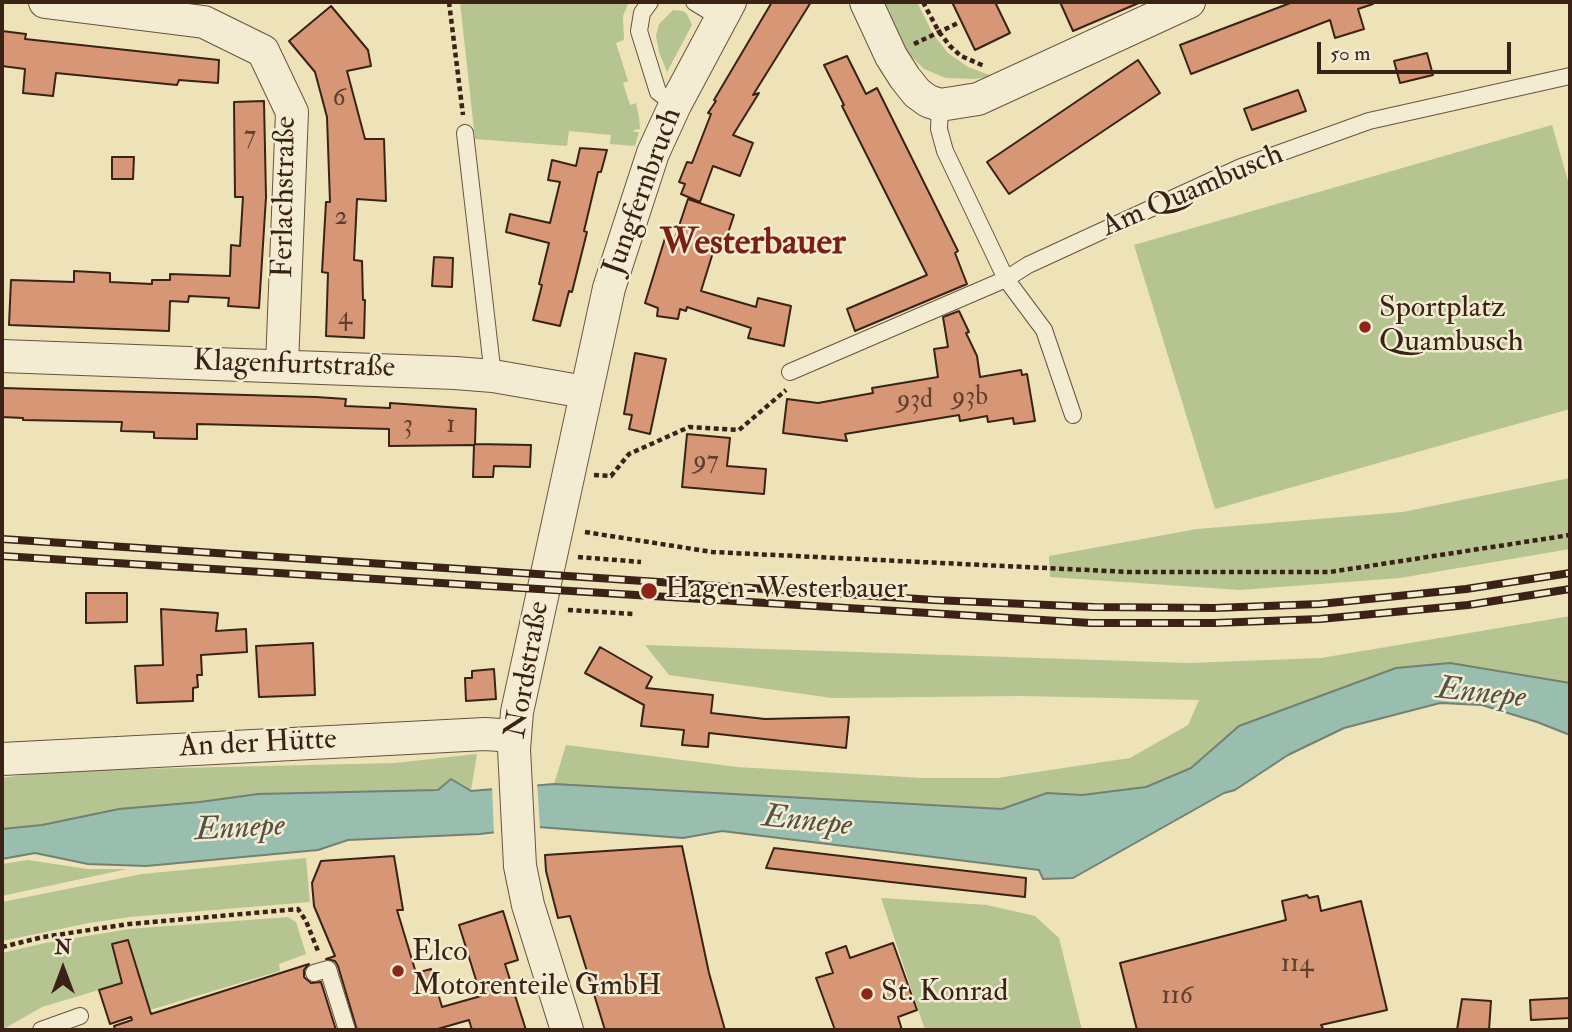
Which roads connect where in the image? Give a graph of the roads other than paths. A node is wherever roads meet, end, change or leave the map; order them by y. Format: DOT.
graph roads {
  1 [pos="45,2"];
  2 [pos="650,2"];
  3 [pos="866,2"];
  4 [pos="1189,2"];
  5 [pos="715,7"];
  6 [pos="1570,76"];
  7 [pos="675,105"];
  8 [pos="940,105"];
  9 [pos="466,134"];
  10 [pos="1006,279"];
  11 [pos="2,356"];
  12 [pos="282,365"];
  13 [pos="492,376"];
  14 [pos="788,377"];
  15 [pos="585,392"];
  16 [pos="1073,415"];
  17 [pos="515,749"];
  18 [pos="2,759"];
  19 [pos="321,971"];
  20 [pos="80,1016"];
  21 [pos="41,1030"];
  22 [pos="347,1030"];
  23 [pos="567,1030"];
  1 -- 12 [label="street, Ferlachstraße"];
  2 -- 7 [label="lane"];
  3 -- 8 [label="street"];
  4 -- 8 [label="street"];
  5 -- 7 [label="street, Jungfernbruch"];
  6 -- 10 [label="lane, Am Quambusch"];
  7 -- 15 [label="street, Jungfernbruch"];
  8 -- 10 [label="lane"];
  9 -- 13 [label="lane"];
  10 -- 14 [label="lane, Am Quambusch"];
  10 -- 16 [label="lane"];
  11 -- 12 [label="street, Klagenfurtstraße"];
  12 -- 13 [label="street, Klagenfurtstraße"];
  13 -- 15 [label="street, Klagenfurtstraße"];
  15 -- 17 [label="street, Nordstraße"];
  17 -- 18 [label="street, An der Hütte"];
  17 -- 23 [label="street, Nordstraße"];
  19 -- 22 [label="lane"];
  20 -- 21 [label="lane"];
}
